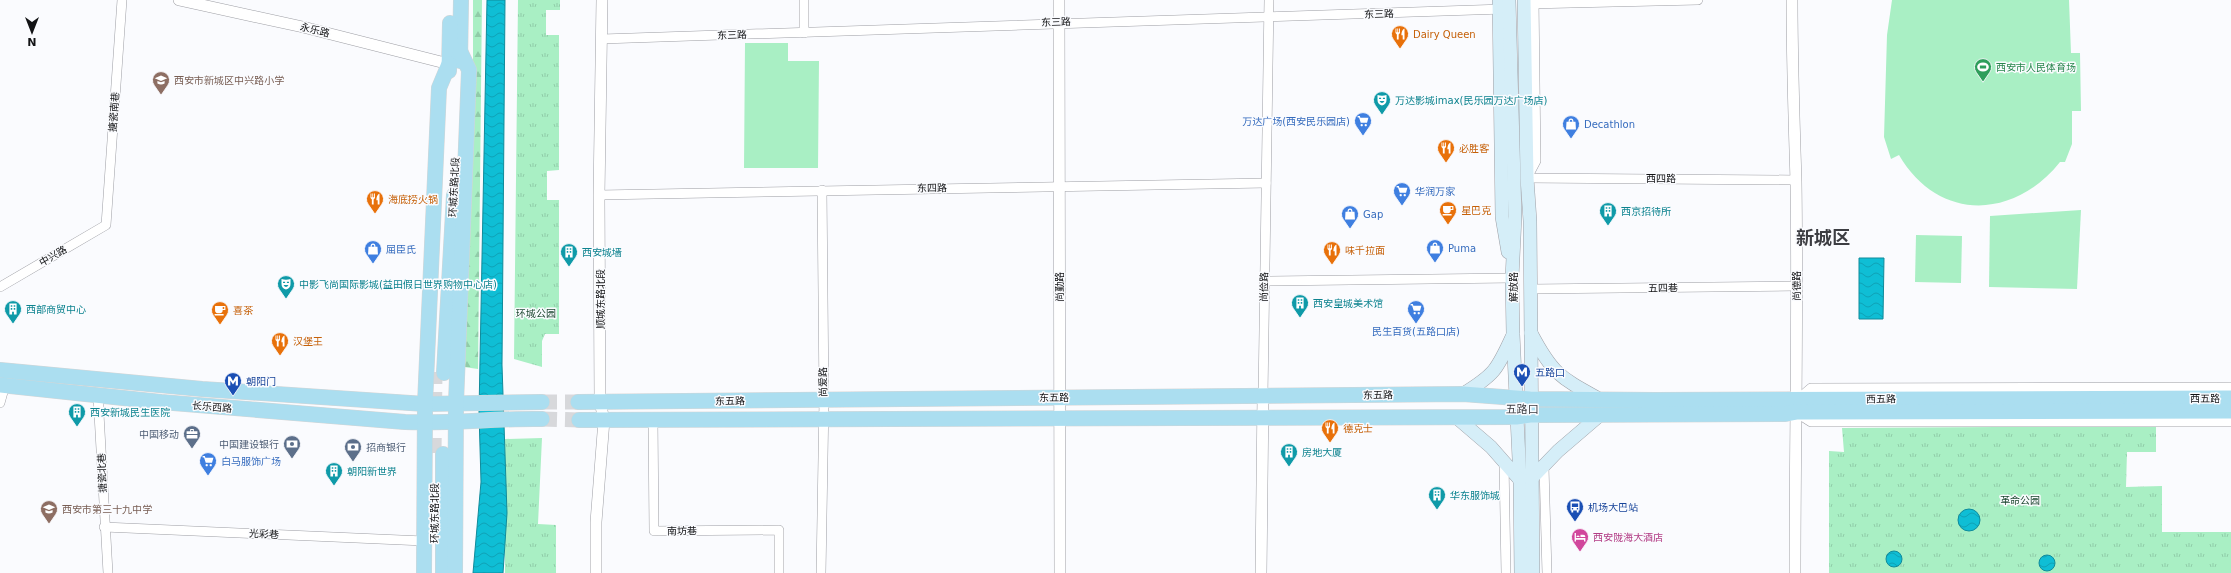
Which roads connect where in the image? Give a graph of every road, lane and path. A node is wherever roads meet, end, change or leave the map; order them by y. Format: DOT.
graph roads {
  1 [pos="122,0"];
  2 [pos="179,0"];
  3 [pos="451,0"];
  4 [pos="461,0"];
  5 [pos="602,0"];
  6 [pos="804,0"];
  7 [pos="1059,0"];
  8 [pos="1269,0"];
  9 [pos="1698,0"];
  10 [pos="1792,0"];
  11 [pos="1529,2"];
  12 [pos="1504,4"];
  13 [pos="1268,17"];
  14 [pos="1059,22"];
  15 [pos="804,33"];
  16 [pos="602,39"];
  17 [pos="460,51"];
  18 [pos="449,64"];
  19 [pos="1513,149"];
  20 [pos="1501,163"];
  21 [pos="1527,178"];
  22 [pos="1796,180"];
  23 [pos="1266,183"];
  24 [pos="1059,187"];
  25 [pos="822,190"];
  26 [pos="599,194"];
  27 [pos="106,225"];
  28 [pos="1512,278"];
  29 [pos="1264,281"];
  30 [pos="1796,286"];
  31 [pos="0,287"];
  32 [pos="1530,289"];
  33 [pos="1530,331"];
  34 [pos="1513,334"];
  35 [pos="0,370"];
  36 [pos="3,385"];
  37 [pos="2231,387"];
  38 [pos="1463,394"];
  39 [pos="98,396"];
  40 [pos="1263,396"];
  41 [pos="1060,397"];
  42 [pos="1523,398"];
  43 [pos="2231,398"];
  44 [pos="824,400"];
  45 [pos="1601,400"];
  46 [pos="542,402"];
  47 [pos="578,402"];
  48 [pos="600,402"];
  49 [pos="0,403"];
  50 [pos="456,403"];
  51 [pos="425,404"];
  52 [pos="1796,406"];
  53 [pos="2231,411"];
  54 [pos="1600,415"];
  55 [pos="1523,416"];
  56 [pos="1456,417"];
  57 [pos="824,418"];
  58 [pos="1060,418"];
  59 [pos="1263,418"];
  60 [pos="542,419"];
  61 [pos="653,419"];
  62 [pos="464,420"];
  63 [pos="579,420"];
  64 [pos="604,420"];
  65 [pos="2231,422"];
  66 [pos="425,423"];
  67 [pos="1504,462"];
  68 [pos="1544,467"];
  69 [pos="1526,480"];
  70 [pos="104,527"];
  71 [pos="424,541"];
  72 [pos="108,573"];
  73 [pos="424,573"];
  74 [pos="434,573"];
  75 [pos="443,573"];
  76 [pos="455,573"];
  77 [pos="596,573"];
  78 [pos="779,573"];
  79 [pos="821,573"];
  80 [pos="1060,573"];
  81 [pos="1261,573"];
  82 [pos="1506,573"];
  83 [pos="1521,573"];
  84 [pos="1533,573"];
  85 [pos="1547,573"];
  86 [pos="1796,573"];
  1 -- 27 [label="street, 搪瓷南巷"];
  2 -- 18 [label="street, 永乐路"];
  3 -- 18 [label="main road, 环城东路北段"];
  4 -- 17 [label="main road, 环城东路北段"];
  5 -- 16 [label="street, 顺城东路北段"];
  6 -- 15 [label="street"];
  7 -- 14 [label="street, 尚勤路"];
  8 -- 13 [label="street, 尚俭路"];
  9 -- 11 [label="street"];
  10 -- 22 [label="street, 尚德路"];
  11 -- 21 [label="main road, 解放路"];
  12 -- 13 [label="street, 东三路"];
  12 -- 19 [label="main road, 解放路"];
  12 -- 20 [label="main road"];
  13 -- 14 [label="street, 东三路"];
  13 -- 23 [label="street, 尚俭路"];
  14 -- 15 [label="street, 东三路"];
  14 -- 24 [label="street, 尚勤路"];
  15 -- 16 [label="street, 东三路"];
  16 -- 26 [label="street, 顺城东路北段"];
  17 -- 18 [label="main road, 环城东路北段"];
  17 -- 50 [label="main road"];
  18 -- 51 [label="main road"];
  19 -- 20 [label="main road"];
  19 -- 28 [label="main road, 解放路"];
  20 -- 28 [label="main road"];
  21 -- 22 [label="street, 西四路"];
  21 -- 32 [label="main road, 解放路"];
  22 -- 30 [label="street, 尚德路"];
  23 -- 24 [label="street, 东四路"];
  23 -- 29 [label="street, 尚俭路"];
  24 -- 25 [label="street, 东四路"];
  24 -- 41 [label="street, 尚勤路"];
  25 -- 26 [label="street, 东四路"];
  25 -- 44 [label="street, 尚爱路"];
  26 -- 48 [label="street, 顺城东路北段"];
  27 -- 31 [label="street, 中兴路"];
  28 -- 29 [label="street"];
  28 -- 34 [label="main road, 解放路"];
  29 -- 40 [label="street, 尚俭路"];
  30 -- 32 [label="street, 五四巷"];
  30 -- 52 [label="street, 尚德路"];
  32 -- 33 [label="main road, 解放路"];
  33 -- 42 [label="main road, 解放路"];
  33 -- 45 [label="main road"];
  34 -- 38 [label="main road"];
  34 -- 42 [label="main road, 解放路"];
  35 -- 51 [label="main road, 长乐西路"];
  36 -- 39 [label="main road, 长乐西路"];
  36 -- 49 [label="street"];
  37 -- 52 [label="street"];
  38 -- 40 [label="main road, 东五路"];
  38 -- 42 [label="main road, 东五路"];
  39 -- 66 [label="main road, 长乐西路"];
  39 -- 70 [label="street, 搪瓷北巷"];
  40 -- 41 [label="main road, 东五路"];
  40 -- 59 [label="street, 尚俭路"];
  41 -- 44 [label="main road, 东五路"];
  41 -- 58 [label="street, 尚勤路"];
  42 -- 45 [label="main road, 西五路"];
  42 -- 55 [label="main road, 解放路"];
  43 -- 52 [label="main road, 西五路"];
  44 -- 48 [label="main road, 东五路"];
  44 -- 57 [label="street, 尚爱路"];
  45 -- 52 [label="main road, 西五路"];
  46 -- 50 [label="main road"];
  47 -- 48 [label="main road, 东五路"];
  48 -- 64 [label="street, 顺城东路北段"];
  50 -- 51 [label="main road, 长乐西路"];
  50 -- 62 [label="main road"];
  51 -- 66 [label="main road"];
  52 -- 53 [label="main road, 西五路"];
  52 -- 54 [label="main road, 西五路"];
  52 -- 65 [label="street"];
  52 -- 86 [label="street, 尚德路"];
  54 -- 55 [label="main road, 西五路"];
  54 -- 68 [label="main road"];
  55 -- 56 [label="main road, 东五路"];
  55 -- 69 [label="main road, 解放路"];
  56 -- 59 [label="main road, 东五路"];
  56 -- 67 [label="main road"];
  57 -- 58 [label="main road, 东五路"];
  57 -- 61 [label="main road, 东五路"];
  57 -- 79 [label="street, 尚爱路"];
  58 -- 59 [label="main road, 东五路"];
  58 -- 80 [label="street, 尚勤路"];
  59 -- 81 [label="street, 尚俭路"];
  60 -- 62 [label="main road"];
  61 -- 64 [label="main road, 东五路"];
  61 -- 78 [label="street, 南坊巷"];
  62 -- 66 [label="main road, 长乐西路"];
  62 -- 76 [label="main road"];
  63 -- 64 [label="main road, 东五路"];
  64 -- 77 [label="street, 顺城东路北段"];
  66 -- 71 [label="main road"];
  67 -- 69 [label="main road"];
  67 -- 82 [label="street"];
  68 -- 69 [label="main road"];
  68 -- 85 [label="street"];
  69 -- 83 [label="main road, 解放路"];
  69 -- 84 [label="main road, 解放路"];
  70 -- 71 [label="street, 光彩巷"];
  70 -- 72 [label="street, 搪瓷北巷"];
  71 -- 73 [label="main road"];
  74 -- 75 [label="main road, 环城东路北段"];
}
